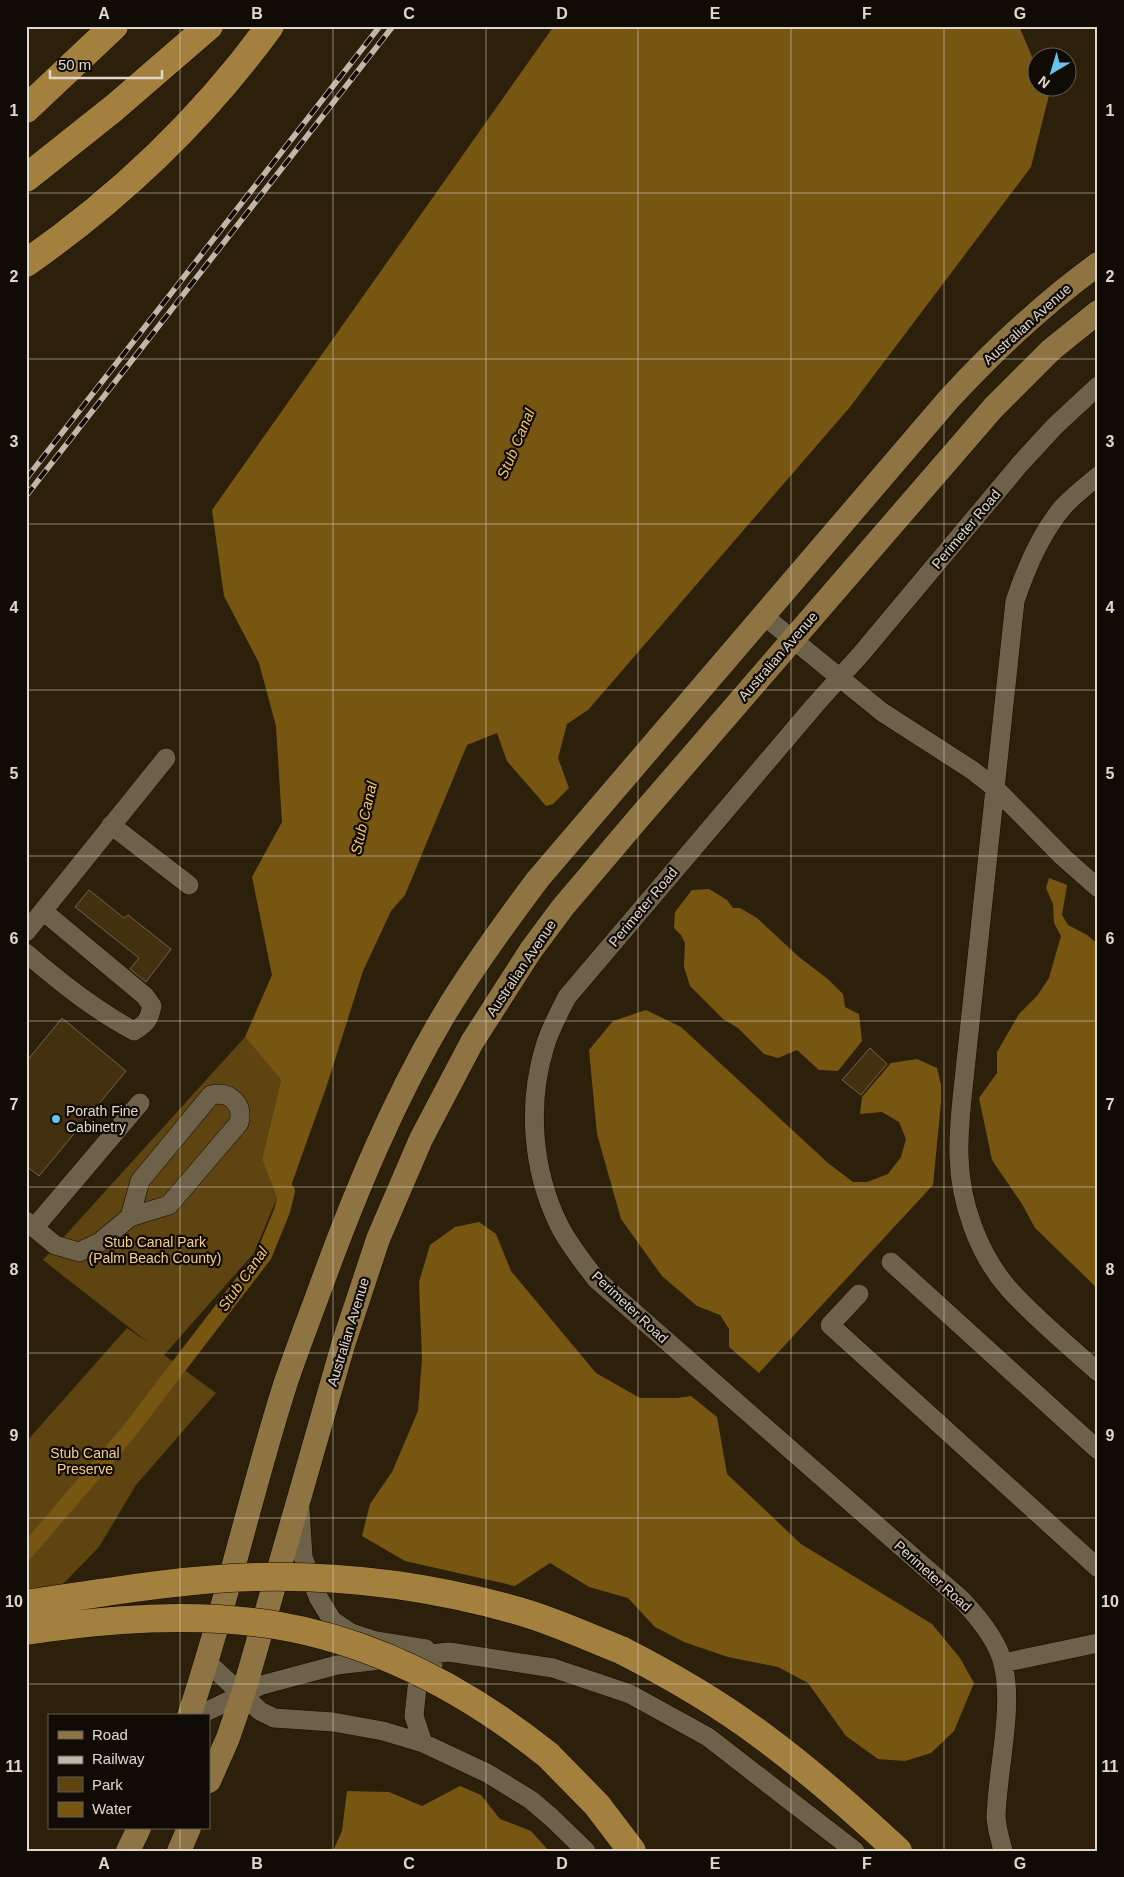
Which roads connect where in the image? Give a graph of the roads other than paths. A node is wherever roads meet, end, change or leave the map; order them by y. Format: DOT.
graph roads {
  1 [pos="114,26"];
  2 [pos="209,26"];
  3 [pos="270,26"];
  4 [pos="26,109"];
  5 [pos="26,178"];
  6 [pos="26,263"];
  7 [pos="1098,264"];
  8 [pos="1098,312"];
  9 [pos="1098,386"];
  10 [pos="1098,476"];
  11 [pos="764,616"];
  12 [pos="793,639"];
  13 [pos="840,677"];
  14 [pos="166,758"];
  15 [pos="995,788"];
  16 [pos="111,825"];
  17 [pos="189,885"];
  18 [pos="1098,888"];
  19 [pos="43,911"];
  20 [pos="26,932"];
  21 [pos="26,953"];
  22 [pos="140,1103"];
  23 [pos="130,1217"];
  24 [pos="30,1224"];
  25 [pos="891,1262"];
  26 [pos="859,1294"];
  27 [pos="1098,1372"];
  28 [pos="1098,1450"];
  29 [pos="299,1499"];
  30 [pos="1098,1568"];
  31 [pos="26,1604"];
  32 [pos="26,1631"];
  33 [pos="1098,1643"];
  34 [pos="449,1652"];
  35 [pos="207,1662"];
  36 [pos="1003,1663"];
  37 [pos="243,1694"];
  38 [pos="190,1714"];
  39 [pos="201,1714"];
  40 [pos="423,1743"];
  41 [pos="210,1779"];
  42 [pos="138,1830"];
  43 [pos="188,1830"];
  44 [pos="128,1851"];
  45 [pos="179,1851"];
  46 [pos="586,1851"];
  47 [pos="632,1851"];
  48 [pos="855,1851"];
  49 [pos="898,1851"];
  50 [pos="1003,1851"];
  1 -- 4 [label="highway"];
  2 -- 5 [label="highway"];
  3 -- 6 [label="highway"];
  7 -- 11 [label="main road, Australian Avenue"];
  8 -- 12 [label="main road, Australian Avenue"];
  9 -- 13 [label="street, Perimeter Road"];
  10 -- 15 [label="street"];
  11 -- 12 [label="street"];
  11 -- 35 [label="main road, Australian Avenue"];
  12 -- 13 [label="street"];
  12 -- 29 [label="main road, Australian Avenue"];
  13 -- 15 [label="street"];
  13 -- 36 [label="street, Perimeter Road"];
  14 -- 16 [label="street"];
  15 -- 18 [label="street"];
  15 -- 27 [label="street"];
  16 -- 17 [label="street"];
  16 -- 19 [label="street"];
  19 -- 20 [label="street"];
  19 -- 21 [label="street"];
  22 -- 24 [label="street"];
  23 -- 23 [label="street"];
  23 -- 24 [label="street"];
  25 -- 28 [label="street"];
  26 -- 30 [label="street"];
  29 -- 34 [label="street"];
  29 -- 37 [label="main road, Australian Avenue"];
  31 -- 49 [label="highway, bridge"];
  32 -- 47 [label="highway, bridge"];
  33 -- 36 [label="street"];
  34 -- 37 [label="street"];
  34 -- 40 [label="street"];
  34 -- 48 [label="street"];
  35 -- 37 [label="street"];
  35 -- 38 [label="main road, Australian Avenue"];
  36 -- 50 [label="street, Perimeter Road"];
  37 -- 39 [label="street"];
  37 -- 40 [label="street"];
  37 -- 41 [label="main road, Australian Avenue"];
  40 -- 46 [label="street"];
  42 -- 44 [label="main road"];
  43 -- 45 [label="main road"];
}
